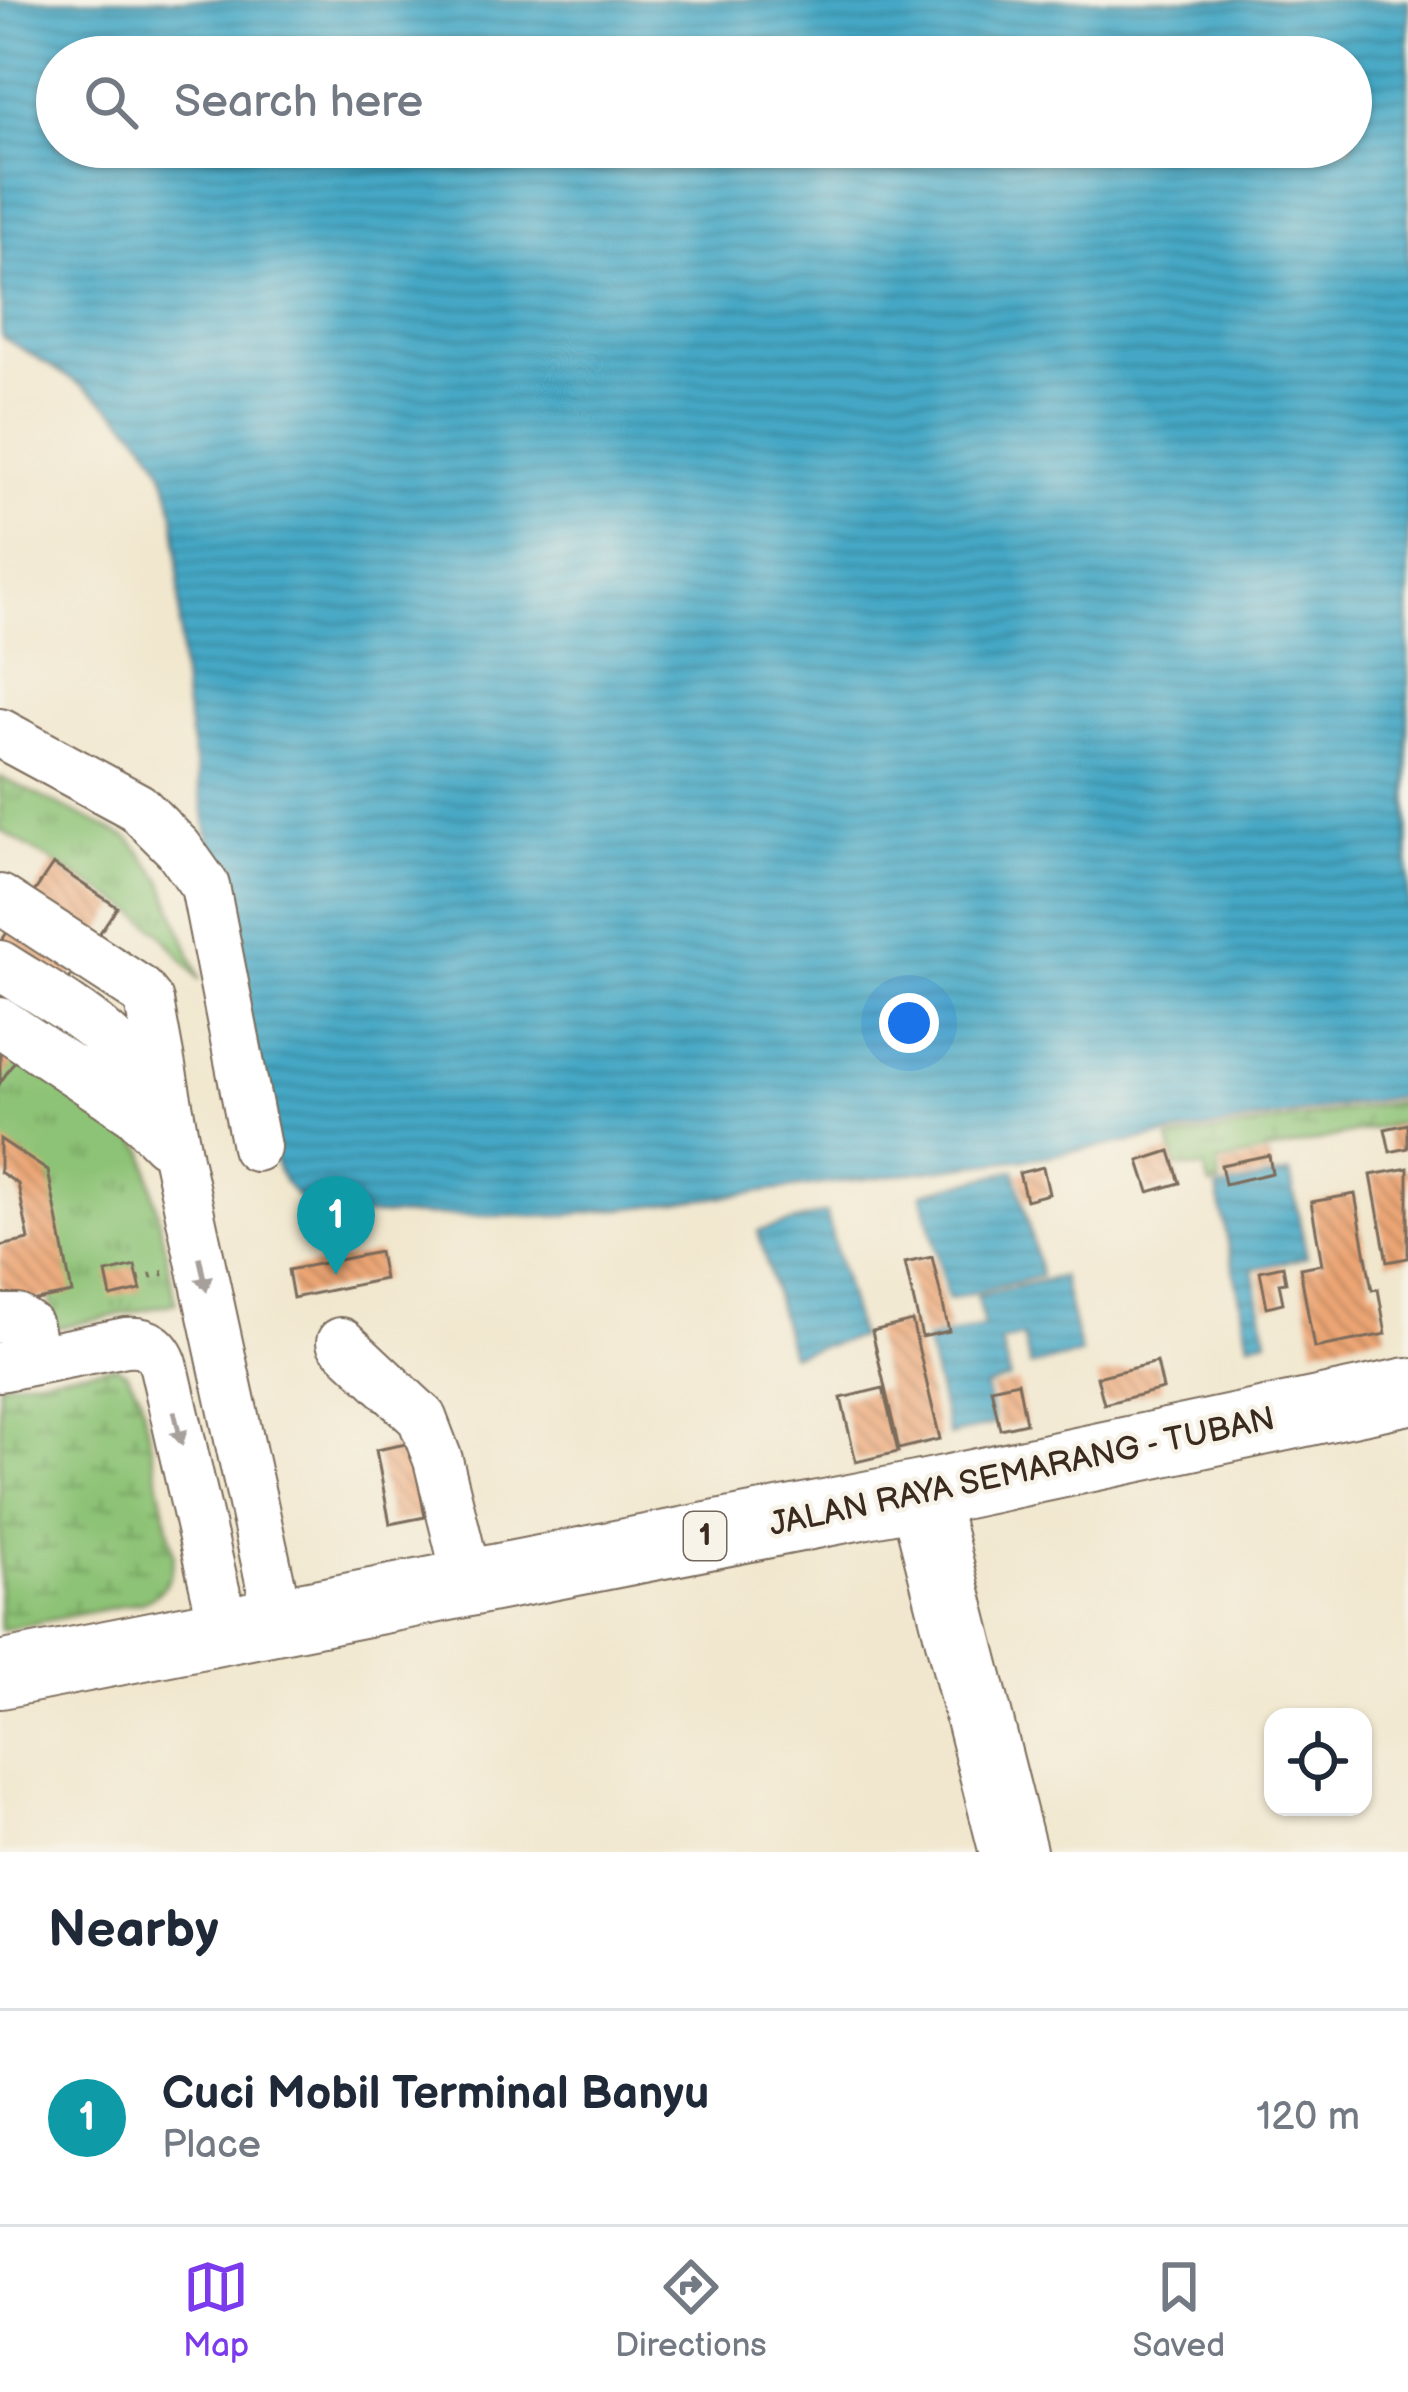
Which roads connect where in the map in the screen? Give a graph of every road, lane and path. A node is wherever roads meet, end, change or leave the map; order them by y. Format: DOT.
graph roads {
  1 [pos="0,733"];
  2 [pos="0,871"];
  3 [pos="0,898"];
  4 [pos="0,933"];
  5 [pos="0,965"];
  6 [pos="0,994"];
  7 [pos="0,1022"];
  8 [pos="256,1147"];
  9 [pos="178,1159"];
  10 [pos="0,1319"];
  11 [pos="341,1342"];
  12 [pos="17,1363"];
  13 [pos="1408,1391"];
  14 [pos="922,1494"];
  15 [pos="468,1582"];
  16 [pos="251,1624"];
  17 [pos="0,1676"];
  18 [pos="1013,1852"];
  1 -- 8 [label="lane"];
  2 -- 9 [label="lane"];
  3 -- 9 [label="lane"];
  4 -- 9 [label="lane"];
  5 -- 9 [label="lane"];
  6 -- 9 [label="lane"];
  7 -- 9 [label="lane"];
  9 -- 16 [label="lane, one-way"];
  10 -- 12 [label="lane"];
  11 -- 15 [label="lane"];
  12 -- 16 [label="lane, one-way"];
  13 -- 14 [label="highway, JALAN RAYA SEMARANG - TUBAN / 1"];
  14 -- 15 [label="highway, JALAN RAYA SEMARANG - TUBAN / 1"];
  14 -- 18 [label="highway"];
  15 -- 16 [label="highway, JALAN RAYA SEMARANG - TUBAN / 1"];
  16 -- 17 [label="highway, JALAN RAYA SEMARANG - TUBAN / 1"];
}
